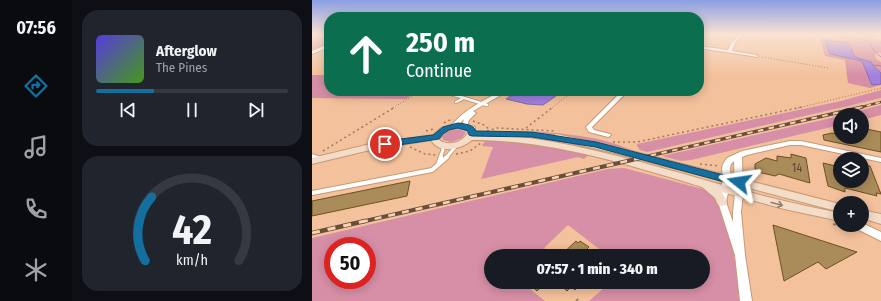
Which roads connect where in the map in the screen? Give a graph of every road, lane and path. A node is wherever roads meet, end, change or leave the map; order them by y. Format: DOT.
graph roads {
  1 [pos="322,48"];
  2 [pos="705,48"];
  3 [pos="731,48"];
  4 [pos="730,52"];
  5 [pos="312,53"];
  6 [pos="756,56"];
  7 [pos="828,68"];
  8 [pos="881,88"];
  9 [pos="412,96"];
  10 [pos="457,96"];
  11 [pos="497,96"];
  12 [pos="567,96"];
  13 [pos="620,96"];
  14 [pos="464,98"];
  15 [pos="456,102"];
  16 [pos="485,104"];
  17 [pos="454,126"];
  18 [pos="465,126"];
  19 [pos="489,129"];
  20 [pos="526,129"];
  21 [pos="556,132"];
  22 [pos="471,135"];
  23 [pos="608,135"];
  24 [pos="436,137"];
  25 [pos="613,142"];
  26 [pos="442,145"];
  27 [pos="456,145"];
  28 [pos="738,156"];
  29 [pos="316,157"];
  30 [pos="881,160"];
  31 [pos="438,166"];
  32 [pos="697,180"];
  33 [pos="727,184"];
  34 [pos="739,188"];
  35 [pos="312,193"];
  36 [pos="722,202"];
  37 [pos="833,207"];
  38 [pos="833,216"];
  39 [pos="869,216"];
  40 [pos="881,219"];
  41 [pos="869,221"];
  42 [pos="881,223"];
  43 [pos="869,231"];
  44 [pos="881,237"];
  45 [pos="740,255"];
  46 [pos="580,297"];
  47 [pos="576,301"];
  48 [pos="746,301"];
  1 -- 5 [label="street"];
  2 -- 4 [label="street"];
  3 -- 4 [label="street"];
  4 -- 6 [label="street"];
  6 -- 7 [label="path"];
  8 -- 25 [label="path"];
  9 -- 29 [label="path"];
  10 -- 14 [label="lane"];
  11 -- 16 [label="street"];
  12 -- 20 [label="path"];
  13 -- 23 [label="street"];
  14 -- 15 [label="lane"];
  14 -- 16 [label="lane"];
  16 -- 17 [label="street"];
  16 -- 18 [label="street"];
  17 -- 18 [label="main road"];
  17 -- 24 [label="main road"];
  18 -- 22 [label="main road"];
  19 -- 20 [label="path"];
  20 -- 21 [label="path"];
  22 -- 27 [label="main road"];
  22 -- 32 [label="main road"];
  22 -- 33 [label="main road"];
  24 -- 26 [label="main road"];
  24 -- 29 [label="main road"];
  26 -- 27 [label="main road"];
  26 -- 31 [label="lane"];
  27 -- 31 [label="lane"];
  28 -- 30 [label="street"];
  28 -- 33 [label="street"];
  28 -- 34 [label="street"];
  31 -- 35 [label="lane"];
  32 -- 33 [label="main road"];
  32 -- 36 [label="main road"];
  33 -- 34 [label="main road"];
  33 -- 36 [label="street"];
  34 -- 37 [label="main road"];
  34 -- 38 [label="main road, one-way"];
  34 -- 45 [label="street"];
  36 -- 45 [label="street"];
  39 -- 40 [label="main road"];
  41 -- 42 [label="main road"];
  43 -- 44 [label="street"];
  45 -- 48 [label="street"];
  46 -- 47 [label="path"];
}
